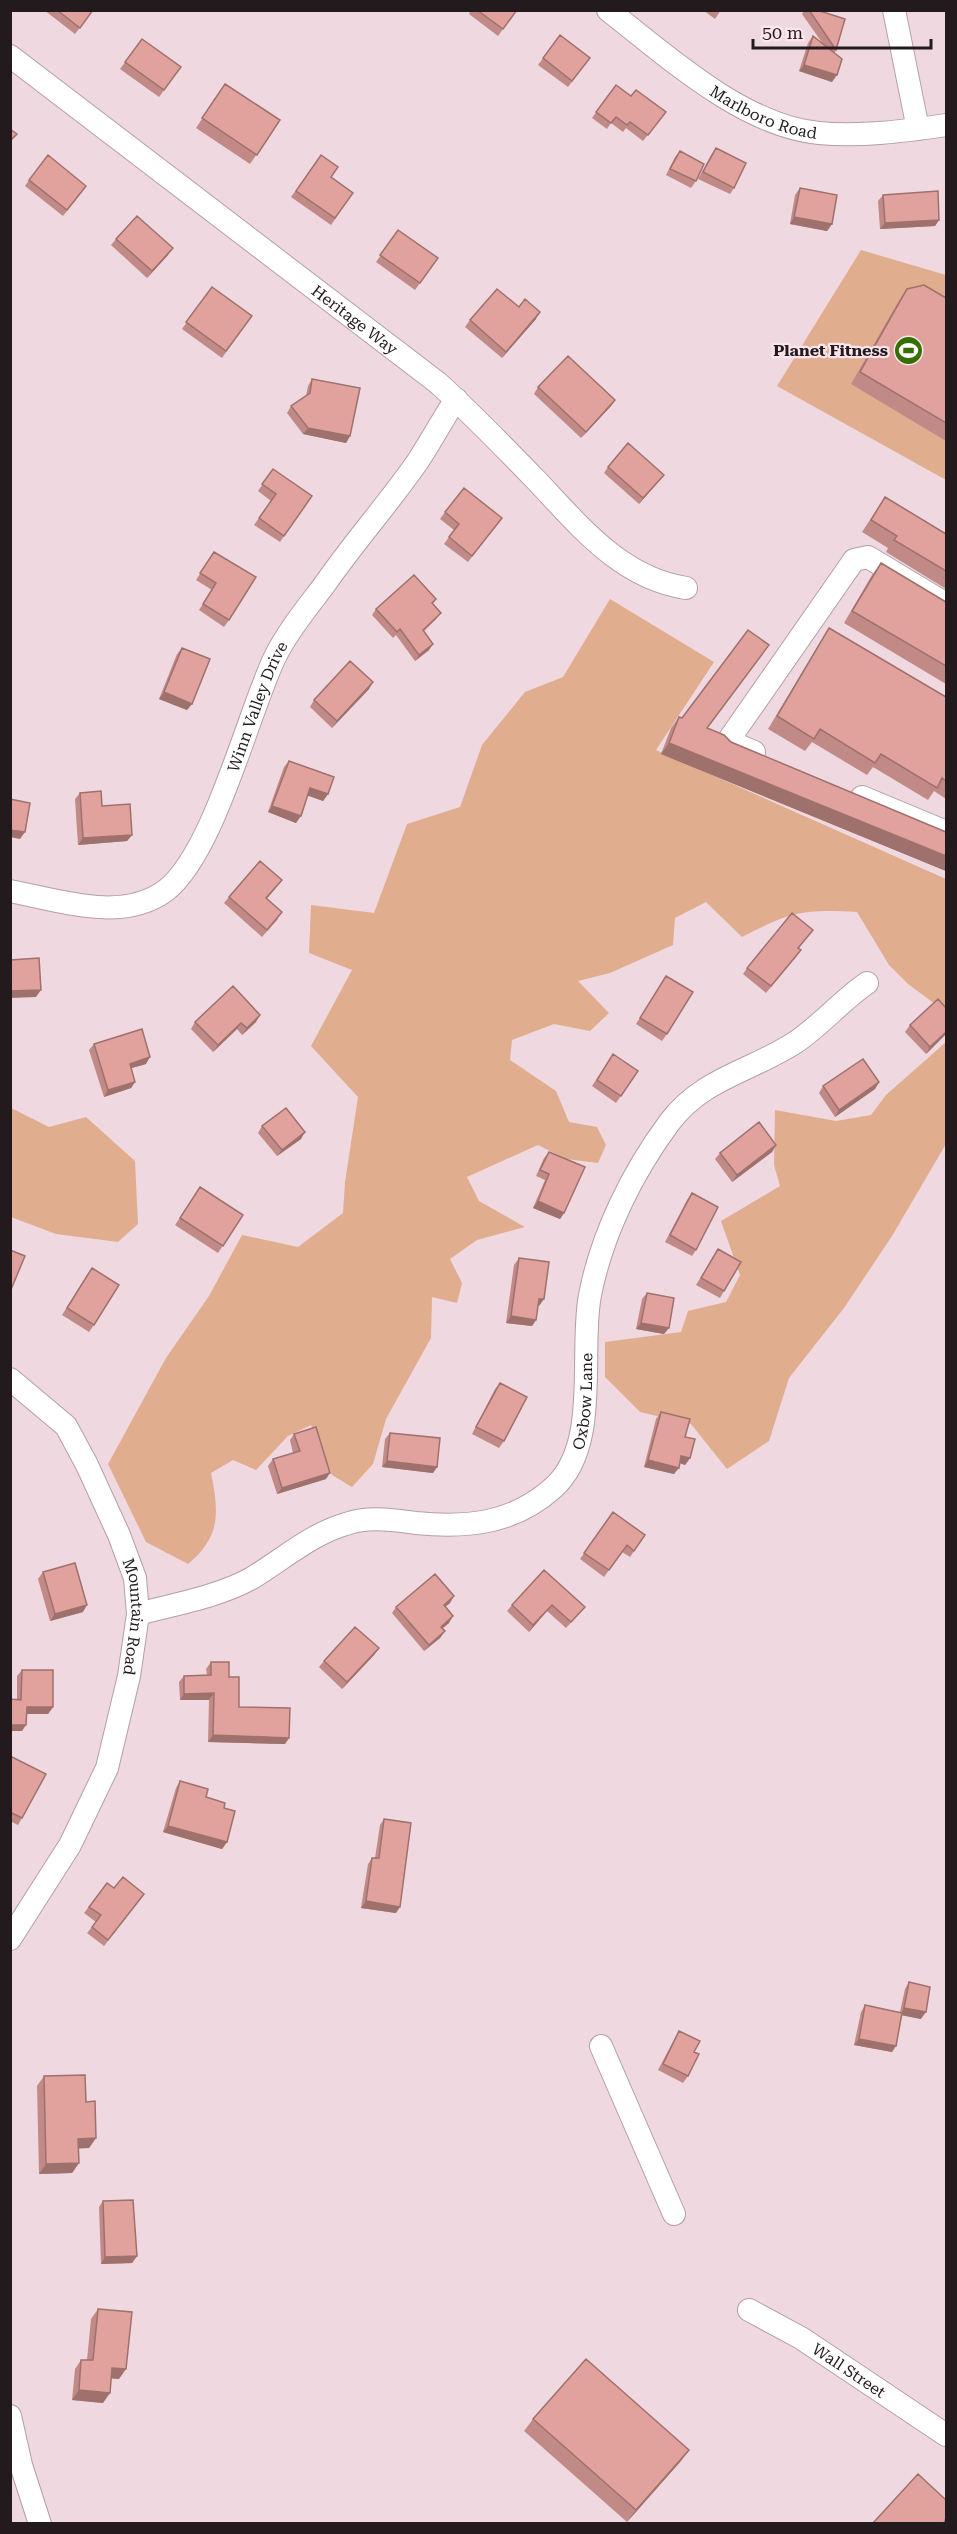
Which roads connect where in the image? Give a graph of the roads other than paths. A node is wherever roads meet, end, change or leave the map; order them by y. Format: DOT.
graph roads {
  1 [pos="608,10"];
  2 [pos="894,10"];
  3 [pos="10,56"];
  4 [pos="946,125"];
  5 [pos="918,129"];
  6 [pos="456,399"];
  7 [pos="686,588"];
  8 [pos="946,604"];
  9 [pos="812,620"];
  10 [pos="833,632"];
  11 [pos="771,759"];
  12 [pos="837,787"];
  13 [pos="946,832"];
  14 [pos="10,891"];
  15 [pos="867,983"];
  16 [pos="10,1379"];
  17 [pos="138,1614"];
  18 [pos="10,1939"];
  19 [pos="601,2046"];
  20 [pos="674,2214"];
  21 [pos="749,2310"];
  22 [pos="10,2416"];
  23 [pos="946,2435"];
  24 [pos="40,2523"];
  1 -- 5 [label="street, Marlboro Road"];
  2 -- 5 [label="street"];
  3 -- 6 [label="street, Heritage Way"];
  4 -- 5 [label="street, Marlboro Road"];
  6 -- 7 [label="street, Heritage Way"];
  6 -- 14 [label="street, Winn Valley Drive"];
  8 -- 9 [label="street"];
  9 -- 10 [label="street"];
  9 -- 11 [label="street"];
  12 -- 13 [label="street"];
  15 -- 17 [label="street, Oxbow Lane"];
  16 -- 17 [label="street, Mountain Road"];
  17 -- 18 [label="street, Mountain Road"];
  19 -- 20 [label="street"];
  21 -- 23 [label="street, Wall Street"];
  22 -- 24 [label="street"];
}
